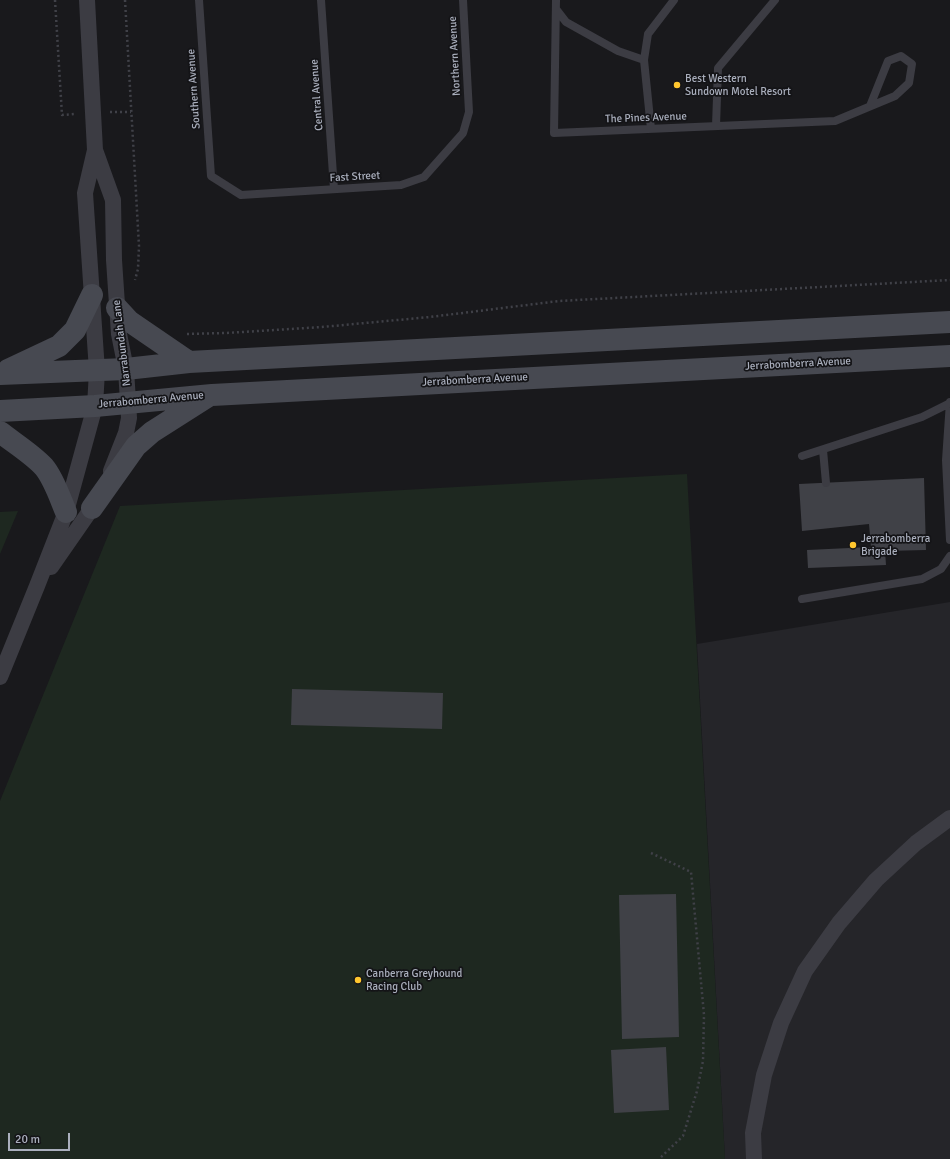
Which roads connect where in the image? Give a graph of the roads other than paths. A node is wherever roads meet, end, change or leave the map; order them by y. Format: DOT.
graph roads {
  1 [pos="87,0"];
  2 [pos="199,0"];
  3 [pos="322,0"];
  4 [pos="463,0"];
  5 [pos="556,0"];
  6 [pos="674,0"];
  7 [pos="775,0"];
  8 [pos="556,9"];
  9 [pos="644,60"];
  10 [pos="870,106"];
  11 [pos="469,112"];
  12 [pos="716,126"];
  13 [pos="651,129"];
  14 [pos="95,150"];
  15 [pos="211,176"];
  16 [pos="334,189"];
  17 [pos="92,295"];
  18 [pos="117,308"];
  19 [pos="950,322"];
  20 [pos="950,356"];
  21 [pos="189,362"];
  22 [pos="126,369"];
  23 [pos="97,371"];
  24 [pos="0,374"];
  25 [pos="212,395"];
  26 [pos="128,402"];
  27 [pos="950,402"];
  28 [pos="95,406"];
  29 [pos="0,411"];
  30 [pos="0,432"];
  31 [pos="823,450"];
  32 [pos="802,456"];
  33 [pos="826,483"];
  34 [pos="92,508"];
  35 [pos="66,512"];
  36 [pos="950,540"];
  37 [pos="950,556"];
  38 [pos="37,586"];
  39 [pos="802,599"];
  40 [pos="0,677"];
  41 [pos="950,818"];
  42 [pos="754,1159"];
  1 -- 14 [label="street, Narrabundah Lane"];
  2 -- 15 [label="lane, Southern Avenue"];
  3 -- 16 [label="lane, Central Avenue"];
  4 -- 11 [label="lane, Northern Avenue"];
  5 -- 8 [label="lane, The Pines Avenue"];
  6 -- 9 [label="lane"];
  7 -- 12 [label="lane"];
  8 -- 9 [label="lane"];
  8 -- 13 [label="lane, The Pines Avenue"];
  9 -- 13 [label="lane"];
  10 -- 10 [label="lane, The Pines Avenue"];
  10 -- 12 [label="lane, The Pines Avenue"];
  11 -- 16 [label="lane, Fast Street"];
  12 -- 13 [label="lane, The Pines Avenue"];
  14 -- 17 [label="street, Narrabundah Lane"];
  14 -- 18 [label="street, Narrabundah Lane"];
  15 -- 16 [label="lane, Fast Street"];
  17 -- 23 [label="street, Narrabundah Lane"];
  17 -- 24 [label="street"];
  18 -- 21 [label="street"];
  18 -- 22 [label="street, Narrabundah Lane"];
  19 -- 21 [label="street"];
  20 -- 25 [label="street, Jerrabomberra Avenue"];
  21 -- 22 [label="street"];
  22 -- 23 [label="street"];
  22 -- 26 [label="street, Narrabundah Lane"];
  23 -- 24 [label="street"];
  23 -- 28 [label="street, Narrabundah Lane"];
  25 -- 26 [label="street, Jerrabomberra Avenue"];
  25 -- 34 [label="street"];
  26 -- 28 [label="street, Jerrabomberra Avenue"];
  26 -- 34 [label="street, Narrabundah Lane"];
  27 -- 31 [label="lane"];
  27 -- 36 [label="lane"];
  28 -- 29 [label="street, Jerrabomberra Avenue"];
  28 -- 35 [label="street, Narrabundah Lane"];
  30 -- 35 [label="street"];
  31 -- 32 [label="lane"];
  31 -- 33 [label="lane"];
  34 -- 38 [label="street, Narrabundah Lane"];
  35 -- 38 [label="street, Narrabundah Lane"];
  37 -- 39 [label="lane"];
  38 -- 40 [label="street, Narrabundah Lane"];
  41 -- 42 [label="street"];
}
